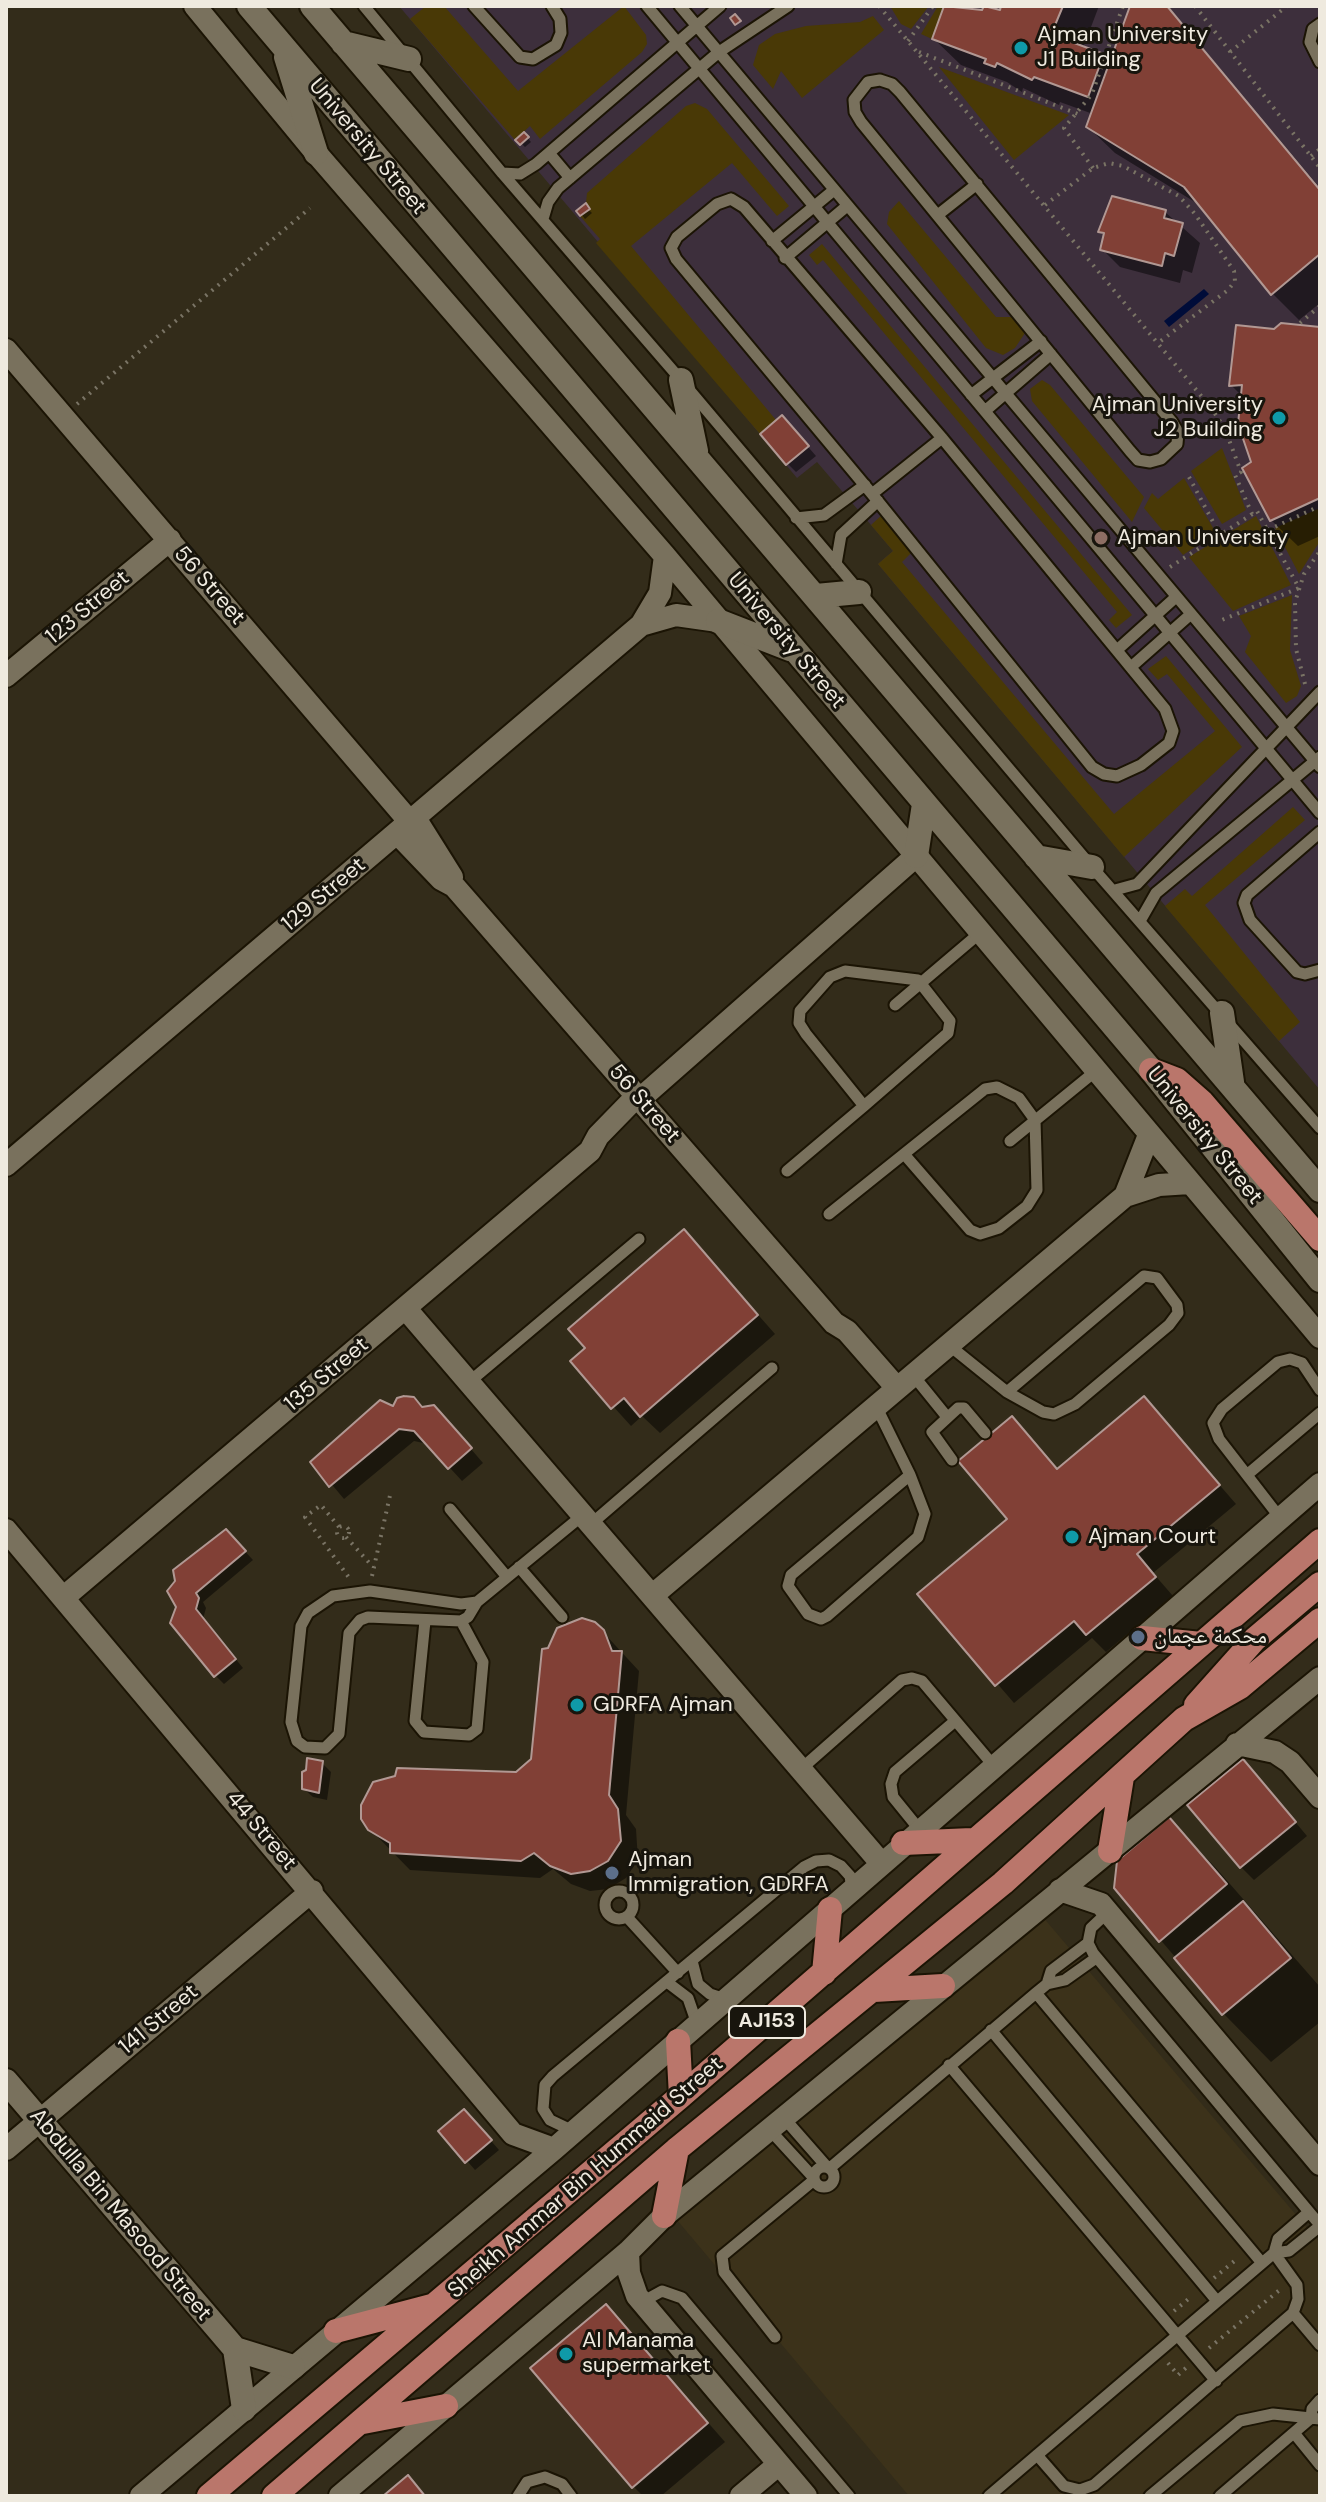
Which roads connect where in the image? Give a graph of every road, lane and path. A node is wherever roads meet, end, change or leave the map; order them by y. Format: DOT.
graph roads {
  1 [pos="195,6"];
  2 [pos="249,6"];
  3 [pos="312,6"];
  4 [pos="364,6"];
  5 [pos="474,6"];
  6 [pos="552,6"];
  7 [pos="647,6"];
  8 [pos="680,6"];
  9 [pos="720,6"];
  10 [pos="788,6"];
  11 [pos="879,6"];
  12 [pos="933,6"];
  13 [pos="1123,6"];
  14 [pos="1195,6"];
  15 [pos="1287,6"];
  16 [pos="1320,24"];
  17 [pos="698,26"];
  18 [pos="908,41"];
  19 [pos="343,43"];
  20 [pos="678,43"];
  21 [pos="283,47"];
  22 [pos="916,51"];
  23 [pos="719,52"];
  24 [pos="1230,52"];
  25 [pos="409,59"];
  26 [pos="1320,62"];
  27 [pos="700,69"];
  28 [pos="1078,114"];
  29 [pos="1320,149"];
  30 [pos="316,153"];
  31 [pos="549,153"];
  32 [pos="1311,156"];
  33 [pos="1093,168"];
  34 [pos="1320,168"];
  35 [pos="502,173"];
  36 [pos="570,178"];
  37 [pos="977,184"];
  38 [pos="834,190"];
  39 [pos="1045,205"];
  40 [pos="814,206"];
  41 [pos="847,206"];
  42 [pos="310,208"];
  43 [pos="939,214"];
  44 [pos="543,219"];
  45 [pos="827,222"];
  46 [pos="772,241"];
  47 [pos="785,258"];
  48 [pos="1320,306"];
  49 [pos="1300,323"];
  50 [pos="1041,341"];
  51 [pos="1158,343"];
  52 [pos="6,350"];
  53 [pos="1051,354"];
  54 [pos="993,379"];
  55 [pos="681,380"];
  56 [pos="1005,394"];
  57 [pos="971,395"];
  58 [pos="985,411"];
  59 [pos="62,415"];
  60 [pos="942,438"];
  61 [pos="696,454"];
  62 [pos="1189,477"];
  63 [pos="872,493"];
  64 [pos="1320,506"];
  65 [pos="1252,514"];
  66 [pos="796,518"];
  67 [pos="1268,530"];
  68 [pos="1219,533"];
  69 [pos="170,540"];
  70 [pos="1320,551"];
  71 [pos="665,556"];
  72 [pos="836,564"];
  73 [pos="1158,575"];
  74 [pos="1299,588"];
  75 [pos="859,592"];
  76 [pos="816,596"];
  77 [pos="1176,597"];
  78 [pos="1191,614"];
  79 [pos="1155,615"];
  80 [pos="718,621"];
  81 [pos="641,625"];
  82 [pos="1203,628"];
  83 [pos="1170,633"];
  84 [pos="1117,650"];
  85 [pos="794,651"];
  86 [pos="1131,667"];
  87 [pos="6,676"];
  88 [pos="1320,692"];
  89 [pos="1311,702"];
  90 [pos="1286,727"];
  91 [pos="1266,749"];
  92 [pos="1318,761"];
  93 [pos="1292,780"];
  94 [pos="924,804"];
  95 [pos="1320,813"];
  96 [pos="408,824"];
  97 [pos="1320,832"];
  98 [pos="916,856"];
  99 [pos="1036,857"];
  100 [pos="1156,863"];
  101 [pos="1092,867"];
  102 [pos="1170,881"];
  103 [pos="1115,890"];
  104 [pos="1140,921"];
  105 [pos="981,932"];
  106 [pos="1320,970"];
  107 [pos="922,982"];
  108 [pos="895,1005"];
  109 [pos="1222,1013"];
  110 [pos="1097,1069"];
  111 [pos="1151,1070"];
  112 [pos="1232,1082"];
  113 [pos="642,1101"];
  114 [pos="864,1106"];
  115 [pos="1035,1120"];
  116 [pos="1320,1128"];
  117 [pos="1149,1135"];
  118 [pos="1010,1141"];
  119 [pos="904,1154"];
  120 [pos="6,1165"];
  121 [pos="787,1171"];
  122 [pos="1190,1183"];
  123 [pos="1320,1190"];
  124 [pos="1125,1196"];
  125 [pos="829,1214"];
  126 [pos="639,1239"];
  127 [pos="1320,1239"];
  128 [pos="1320,1280"];
  129 [pos="406,1309"];
  130 [pos="1320,1337"];
  131 [pos="950,1346"];
  132 [pos="772,1368"];
  133 [pos="468,1383"];
  134 [pos="1320,1390"];
  135 [pos="893,1392"];
  136 [pos="1007,1392"];
  137 [pos="1320,1413"];
  138 [pos="947,1417"];
  139 [pos="985,1433"];
  140 [pos="952,1460"];
  141 [pos="1248,1474"];
  142 [pos="910,1475"];
  143 [pos="1320,1484"];
  144 [pos="391,1491"];
  145 [pos="450,1509"];
  146 [pos="587,1519"];
  147 [pos="1281,1519"];
  148 [pos="6,1530"];
  149 [pos="1320,1541"];
  150 [pos="373,1567"];
  151 [pos="519,1567"];
  152 [pos="507,1577"];
  153 [pos="1320,1584"];
  154 [pos="370,1591"];
  155 [pos="348,1593"];
  156 [pos="653,1595"];
  157 [pos="63,1598"];
  158 [pos="477,1602"];
  159 [pos="562,1617"];
  160 [pos="1320,1620"];
  161 [pos="425,1621"];
  162 [pos="461,1621"];
  163 [pos="1142,1638"];
  164 [pos="1201,1644"];
  165 [pos="1320,1678"];
  166 [pos="1280,1711"];
  167 [pos="1184,1719"];
  168 [pos="955,1721"];
  169 [pos="1237,1744"];
  170 [pos="1290,1762"];
  171 [pos="993,1765"];
  172 [pos="801,1769"];
  173 [pos="1122,1777"];
  174 [pos="1320,1797"];
  175 [pos="911,1836"];
  176 [pos="972,1840"];
  177 [pos="1102,1858"];
  178 [pos="881,1863"];
  179 [pos="852,1889"];
  180 [pos="1060,1890"];
  181 [pos="312,1891"];
  182 [pos="1105,1908"];
  183 [pos="830,1909"];
  184 [pos="627,1917"];
  185 [pos="1088,1943"];
  186 [pos="1096,1958"];
  187 [pos="692,1961"];
  188 [pos="678,1973"];
  189 [pos="824,1973"];
  190 [pos="667,1982"];
  191 [pos="1047,1984"];
  192 [pos="943,1986"];
  193 [pos="874,1990"];
  194 [pos="1036,1993"];
  195 [pos="725,1999"];
  196 [pos="697,2024"];
  197 [pos="991,2030"];
  198 [pos="678,2041"];
  199 [pos="949,2065"];
  200 [pos="6,2081"];
  201 [pos="681,2096"];
  202 [pos="40,2120"];
  203 [pos="777,2123"];
  204 [pos="574,2131"];
  205 [pos="513,2134"];
  206 [pos="6,2149"];
  207 [pos="554,2149"];
  208 [pos="677,2149"];
  209 [pos="1320,2164"];
  210 [pos="828,2167"];
  211 [pos="513,2179"];
  212 [pos="814,2179"];
  213 [pos="1309,2212"];
  214 [pos="664,2216"];
  215 [pos="1320,2226"];
  216 [pos="628,2252"];
  217 [pos="1274,2253"];
  218 [pos="1262,2263"];
  219 [pos="594,2282"];
  220 [pos="640,2299"];
  221 [pos="1217,2301"];
  222 [pos="441,2303"];
  223 [pos="1293,2313"];
  224 [pos="336,2331"];
  225 [pos="1177,2335"];
  226 [pos="775,2337"];
  227 [pos="1320,2345"];
  228 [pos="235,2349"];
  229 [pos="293,2367"];
  230 [pos="1216,2381"];
  231 [pos="1320,2400"];
  232 [pos="446,2406"];
  233 [pos="244,2409"];
  234 [pos="1316,2419"];
  235 [pos="361,2423"];
  236 [pos="1294,2433"];
  237 [pos="1037,2455"];
  238 [pos="779,2464"];
  239 [pos="1320,2465"];
  240 [pos="141,2496"];
  241 [pos="209,2496"];
  242 [pos="274,2496"];
  243 [pos="340,2496"];
  244 [pos="518,2496"];
  245 [pos="571,2496"];
  246 [pos="741,2496"];
  247 [pos="806,2496"];
  248 [pos="849,2496"];
  249 [pos="989,2496"];
  250 [pos="1150,2496"];
  251 [pos="1220,2496"];
  1 -- 30 [label="street"];
  2 -- 21 [label="main road, University Street"];
  3 -- 19 [label="main road"];
  4 -- 25 [label="lane"];
  5 -- 6 [label="lane"];
  7 -- 20 [label="lane"];
  8 -- 17 [label="lane"];
  9 -- 17 [label="lane"];
  10 -- 23 [label="lane"];
  11 -- 18 [label="path"];
  12 -- 18 [label="path"];
  13 -- 28 [label="path"];
  14 -- 24 [label="path"];
  15 -- 24 [label="path"];
  16 -- 26 [label="lane"];
  17 -- 20 [label="lane"];
  17 -- 23 [label="lane"];
  18 -- 22 [label="path"];
  19 -- 25 [label="main road"];
  19 -- 61 [label="main road"];
  20 -- 27 [label="lane"];
  20 -- 31 [label="lane"];
  21 -- 30 [label="main road"];
  21 -- 85 [label="main road, University Street"];
  22 -- 28 [label="path"];
  22 -- 39 [label="path"];
  23 -- 27 [label="lane"];
  23 -- 38 [label="lane"];
  24 -- 32 [label="path"];
  25 -- 35 [label="lane"];
  27 -- 36 [label="lane"];
  27 -- 40 [label="lane"];
  28 -- 33 [label="path"];
  29 -- 32 [label="path"];
  30 -- 71 [label="street"];
  31 -- 35 [label="lane"];
  31 -- 36 [label="lane"];
  32 -- 34 [label="path"];
  33 -- 39 [label="path"];
  33 -- 51 [label="path"];
  35 -- 44 [label="lane"];
  36 -- 44 [label="lane"];
  37 -- 43 [label="lane"];
  37 -- 43 [label="lane"];
  37 -- 53 [label="lane"];
  38 -- 40 [label="lane"];
  38 -- 41 [label="lane"];
  39 -- 51 [label="path"];
  40 -- 45 [label="lane"];
  40 -- 46 [label="lane"];
  41 -- 45 [label="lane"];
  41 -- 54 [label="lane"];
  42 -- 59 [label="path"];
  43 -- 50 [label="lane"];
  44 -- 55 [label="lane"];
  45 -- 47 [label="lane"];
  45 -- 57 [label="lane"];
  46 -- 47 [label="lane"];
  46 -- 63 [label="lane"];
  47 -- 60 [label="lane"];
  48 -- 49 [label="path"];
  50 -- 53 [label="lane"];
  50 -- 54 [label="lane"];
  51 -- 65 [label="path"];
  52 -- 59 [label="street, 56 Street"];
  53 -- 56 [label="lane"];
  54 -- 56 [label="lane"];
  54 -- 57 [label="lane"];
  55 -- 61 [label="main road"];
  55 -- 66 [label="lane"];
  56 -- 58 [label="lane"];
  56 -- 73 [label="lane"];
  57 -- 58 [label="lane"];
  58 -- 79 [label="lane"];
  59 -- 69 [label="street, 56 Street"];
  60 -- 63 [label="lane"];
  60 -- 84 [label="lane"];
  61 -- 76 [label="main road"];
  62 -- 68 [label="path"];
  63 -- 66 [label="lane"];
  63 -- 72 [label="lane"];
  63 -- 86 [label="lane"];
  64 -- 67 [label="path"];
  65 -- 67 [label="path"];
  65 -- 68 [label="path"];
  66 -- 72 [label="lane"];
  67 -- 74 [label="path"];
  68 -- 73 [label="path"];
  69 -- 87 [label="street, 123 Street"];
  69 -- 96 [label="street, 56 Street"];
  70 -- 74 [label="path"];
  71 -- 80 [label="street"];
  71 -- 81 [label="street, 129 Street"];
  72 -- 75 [label="lane"];
  73 -- 77 [label="lane"];
  74 -- 82 [label="path"];
  74 -- 89 [label="path"];
  75 -- 76 [label="main road"];
  75 -- 101 [label="lane"];
  76 -- 99 [label="main road"];
  77 -- 78 [label="lane"];
  77 -- 79 [label="lane"];
  78 -- 82 [label="lane"];
  78 -- 83 [label="lane"];
  79 -- 83 [label="lane"];
  79 -- 84 [label="lane"];
  80 -- 81 [label="street, 129 Street"];
  80 -- 85 [label="main road"];
  80 -- 98 [label="street"];
  81 -- 96 [label="street, 129 Street"];
  82 -- 90 [label="lane"];
  83 -- 86 [label="lane"];
  83 -- 91 [label="lane"];
  84 -- 86 [label="lane"];
  85 -- 94 [label="main road, University Street"];
  88 -- 89 [label="lane"];
  89 -- 90 [label="lane"];
  90 -- 91 [label="lane"];
  90 -- 92 [label="lane"];
  91 -- 93 [label="lane"];
  91 -- 100 [label="lane"];
  92 -- 93 [label="lane"];
  93 -- 95 [label="lane"];
  93 -- 102 [label="lane"];
  94 -- 98 [label="main road"];
  94 -- 111 [label="main road, University Street"];
  96 -- 113 [label="street, 56 Street"];
  96 -- 120 [label="street, 129 Street"];
  97 -- 106 [label="lane"];
  98 -- 105 [label="street"];
  98 -- 113 [label="street, 135 Street"];
  99 -- 101 [label="main road"];
  99 -- 112 [label="main road"];
  100 -- 102 [label="lane"];
  100 -- 103 [label="lane"];
  101 -- 103 [label="lane"];
  102 -- 104 [label="lane"];
  103 -- 104 [label="lane"];
  104 -- 109 [label="lane"];
  105 -- 107 [label="lane"];
  105 -- 110 [label="street"];
  107 -- 108 [label="lane"];
  107 -- 114 [label="lane"];
  107 -- 114 [label="lane"];
  109 -- 112 [label="main road"];
  109 -- 116 [label="lane"];
  110 -- 115 [label="lane"];
  110 -- 117 [label="street"];
  111 -- 127 [label="main road"];
  111 -- 128 [label="main road, University Street"];
  112 -- 123 [label="main road"];
  113 -- 129 [label="street, 135 Street"];
  113 -- 135 [label="street, 56 Street"];
  114 -- 121 [label="lane"];
  115 -- 118 [label="lane"];
  115 -- 119 [label="lane"];
  115 -- 119 [label="lane"];
  117 -- 122 [label="street"];
  117 -- 124 [label="street"];
  119 -- 125 [label="lane"];
  122 -- 124 [label="street"];
  122 -- 130 [label="street"];
  124 -- 131 [label="street"];
  126 -- 133 [label="lane"];
  129 -- 133 [label="street"];
  129 -- 157 [label="street, 135 Street"];
  131 -- 135 [label="street"];
  131 -- 136 [label="lane"];
  132 -- 146 [label="lane"];
  133 -- 146 [label="street"];
  134 -- 141 [label="lane"];
  135 -- 138 [label="lane"];
  135 -- 142 [label="lane"];
  135 -- 156 [label="street"];
  136 -- 136 [label="lane"];
  137 -- 141 [label="lane"];
  138 -- 139 [label="lane"];
  138 -- 140 [label="lane"];
  141 -- 147 [label="lane"];
  142 -- 142 [label="lane"];
  143 -- 147 [label="street"];
  144 -- 150 [label="path"];
  145 -- 152 [label="lane"];
  146 -- 151 [label="lane"];
  146 -- 156 [label="street"];
  147 -- 163 [label="street"];
  148 -- 157 [label="street, 44 Street"];
  149 -- 164 [label="main road, Sheikh Ammar Bin Hummaid Street / AJ153"];
  150 -- 154 [label="path"];
  150 -- 155 [label="path"];
  151 -- 152 [label="lane"];
  151 -- 159 [label="lane"];
  152 -- 158 [label="lane"];
  153 -- 167 [label="main road"];
  154 -- 155 [label="lane"];
  154 -- 158 [label="lane"];
  155 -- 161 [label="lane"];
  156 -- 172 [label="street"];
  157 -- 181 [label="street, 44 Street"];
  158 -- 162 [label="lane"];
  160 -- 167 [label="main road, Sheikh Ammar Bin Hummaid Street / AJ153"];
  161 -- 162 [label="lane"];
  161 -- 162 [label="lane"];
  163 -- 164 [label="main road"];
  163 -- 171 [label="street"];
  164 -- 176 [label="main road, Sheikh Ammar Bin Hummaid Street / AJ153"];
  165 -- 166 [label="street"];
  166 -- 169 [label="street"];
  166 -- 170 [label="street"];
  167 -- 173 [label="main road, Sheikh Ammar Bin Hummaid Street / AJ153"];
  168 -- 171 [label="lane"];
  168 -- 172 [label="lane"];
  168 -- 175 [label="lane"];
  169 -- 170 [label="street"];
  169 -- 177 [label="street"];
  170 -- 174 [label="street"];
  171 -- 175 [label="street"];
  172 -- 178 [label="street"];
  173 -- 177 [label="main road"];
  173 -- 193 [label="main road, Sheikh Ammar Bin Hummaid Street / AJ153"];
  175 -- 176 [label="main road"];
  175 -- 178 [label="street"];
  176 -- 189 [label="main road, Sheikh Ammar Bin Hummaid Street / AJ153"];
  177 -- 180 [label="street"];
  177 -- 182 [label="street"];
  178 -- 179 [label="street"];
  179 -- 183 [label="street"];
  179 -- 187 [label="lane"];
  180 -- 182 [label="street"];
  180 -- 192 [label="street"];
  181 -- 202 [label="street, 141 Street"];
  181 -- 205 [label="street, 44 Street"];
  182 -- 185 [label="lane"];
  182 -- 209 [label="street"];
  183 -- 189 [label="main road"];
  183 -- 195 [label="street"];
  184 -- 188 [label="lane"];
  185 -- 186 [label="lane"];
  185 -- 191 [label="lane"];
  186 -- 191 [label="lane"];
  186 -- 213 [label="lane"];
  187 -- 188 [label="lane"];
  187 -- 195 [label="lane"];
  188 -- 190 [label="lane"];
  189 -- 201 [label="main road, Sheikh Ammar Bin Hummaid Street / AJ153"];
  190 -- 196 [label="lane"];
  190 -- 204 [label="lane"];
  191 -- 194 [label="lane"];
  192 -- 193 [label="main road"];
  192 -- 203 [label="street"];
  193 -- 208 [label="main road, Sheikh Ammar Bin Hummaid Street / AJ153"];
  194 -- 197 [label="lane"];
  194 -- 218 [label="lane"];
  195 -- 196 [label="street"];
  196 -- 198 [label="street"];
  197 -- 199 [label="lane"];
  197 -- 221 [label="lane"];
  198 -- 201 [label="main road"];
  198 -- 204 [label="street"];
  199 -- 210 [label="lane"];
  199 -- 225 [label="lane"];
  200 -- 202 [label="main road, Abdulla Bin Masood Street"];
  201 -- 222 [label="main road, Sheikh Ammar Bin Hummaid Street / AJ153"];
  202 -- 206 [label="street, 141 Street"];
  202 -- 228 [label="main road, Abdulla Bin Masood Street"];
  203 -- 210 [label="lane"];
  203 -- 212 [label="lane"];
  203 -- 214 [label="street"];
  204 -- 207 [label="street"];
  205 -- 207 [label="street"];
  205 -- 211 [label="street"];
  207 -- 211 [label="street"];
  208 -- 214 [label="main road"];
  208 -- 235 [label="main road, Sheikh Ammar Bin Hummaid Street / AJ153"];
  210 -- 212 [label="lane"];
  210 -- 212 [label="lane"];
  211 -- 224 [label="street"];
  212 -- 226 [label="lane"];
  213 -- 215 [label="lane"];
  213 -- 217 [label="lane"];
  214 -- 216 [label="street"];
  215 -- 217 [label="lane"];
  216 -- 219 [label="street"];
  216 -- 220 [label="street"];
  217 -- 218 [label="lane"];
  217 -- 223 [label="lane"];
  218 -- 221 [label="lane"];
  219 -- 220 [label="street"];
  219 -- 232 [label="street"];
  220 -- 238 [label="street"];
  220 -- 248 [label="lane"];
  221 -- 225 [label="lane"];
  222 -- 224 [label="main road"];
  222 -- 241 [label="main road, Sheikh Ammar Bin Hummaid Street / AJ153"];
  223 -- 227 [label="lane"];
  223 -- 230 [label="lane"];
  224 -- 229 [label="street"];
  225 -- 230 [label="lane"];
  225 -- 237 [label="lane"];
  228 -- 229 [label="main road"];
  228 -- 233 [label="main road"];
  229 -- 233 [label="street"];
  230 -- 237 [label="lane"];
  231 -- 234 [label="lane"];
  232 -- 235 [label="main road"];
  232 -- 243 [label="street"];
  233 -- 240 [label="street"];
  234 -- 236 [label="lane"];
  234 -- 250 [label="lane"];
  235 -- 242 [label="main road, Sheikh Ammar Bin Hummaid Street / AJ153"];
  236 -- 239 [label="lane"];
  236 -- 251 [label="lane"];
  237 -- 249 [label="lane"];
  238 -- 246 [label="street"];
  238 -- 247 [label="street"];
  244 -- 245 [label="lane"];
}
